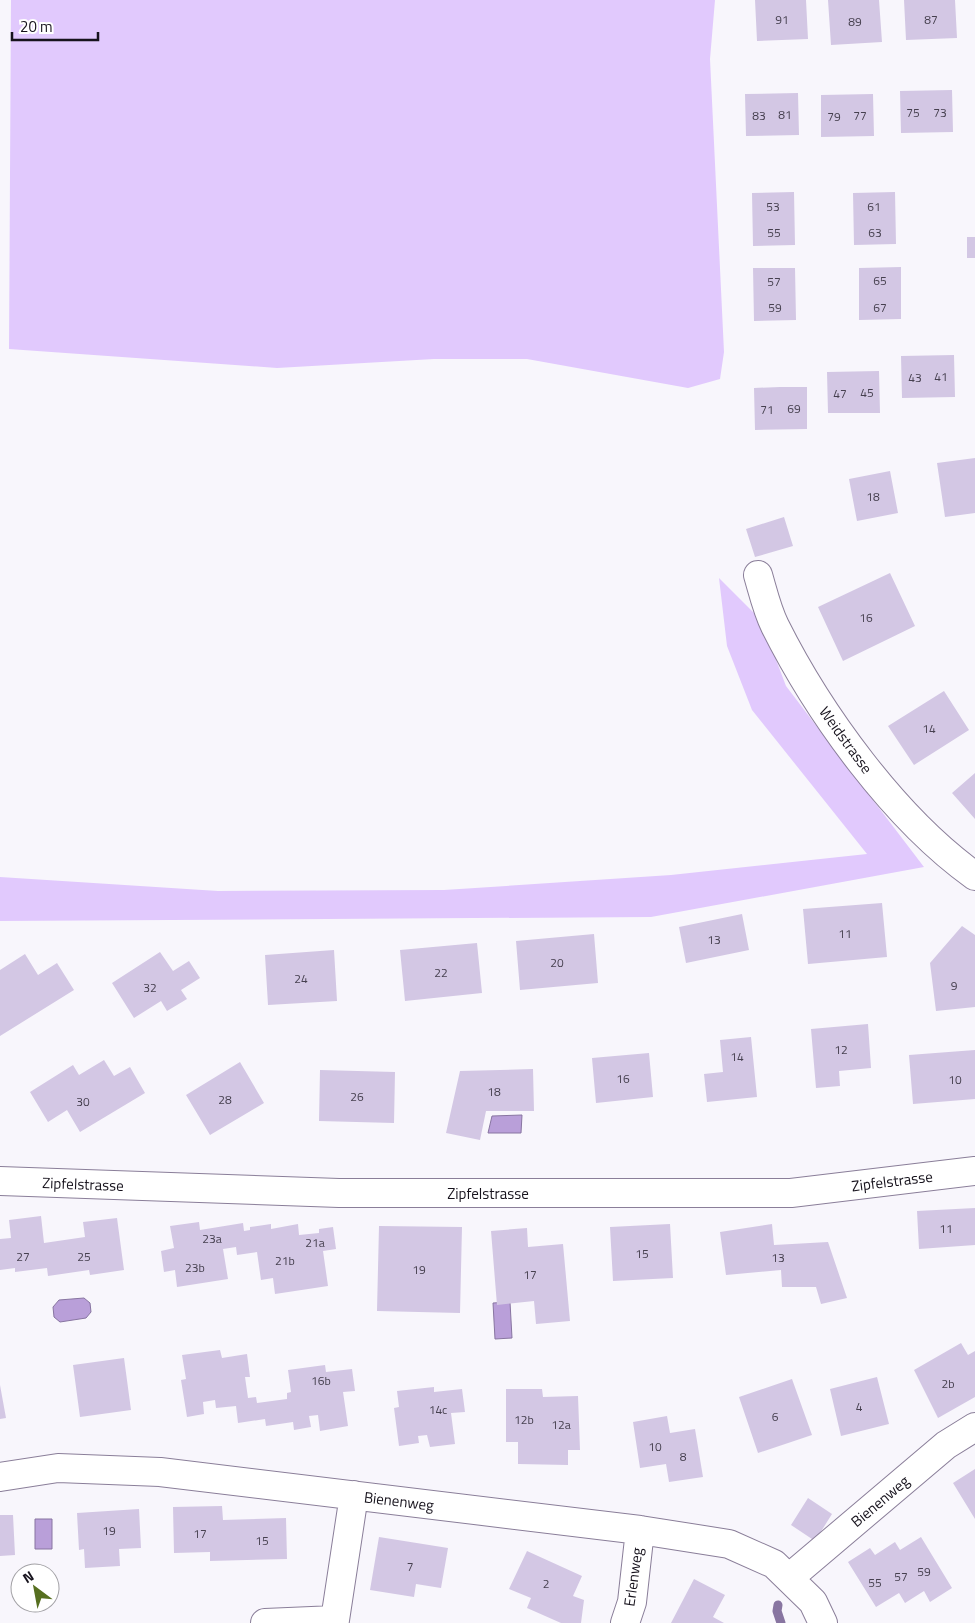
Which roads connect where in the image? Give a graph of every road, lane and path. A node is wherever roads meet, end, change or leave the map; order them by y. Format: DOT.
graph roads {
  1 [pos="758,575"];
  2 [pos="975,876"];
  3 [pos="975,1171"];
  4 [pos="0,1181"];
  5 [pos="975,1427"];
  6 [pos="0,1477"];
  7 [pos="354,1495"];
  8 [pos="640,1530"];
  9 [pos="789,1578"];
  10 [pos="265,1623"];
  11 [pos="625,1623"];
  12 [pos="823,1623"];
  1 -- 2 [label="street, Weidstrasse"];
  3 -- 4 [label="street, Zipfelstrasse"];
  5 -- 9 [label="street, Bienenweg"];
  6 -- 7 [label="street, Bienenweg"];
  7 -- 8 [label="street, Bienenweg"];
  7 -- 10 [label="street"];
  8 -- 9 [label="street, Bienenweg"];
  8 -- 11 [label="street, Erlenweg"];
  9 -- 12 [label="street, Bienenweg"];
}
